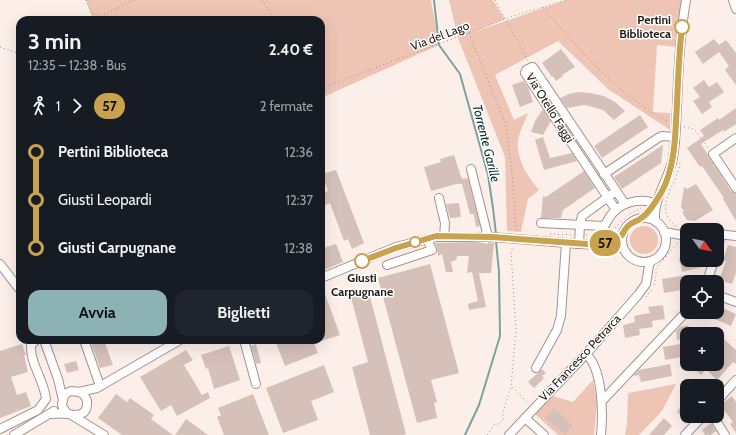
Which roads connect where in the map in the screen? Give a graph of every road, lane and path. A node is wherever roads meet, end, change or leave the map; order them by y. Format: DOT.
graph roads {
  1 [pos="86,0"];
  2 [pos="134,0"];
  3 [pos="262,0"];
  4 [pos="495,0"];
  5 [pos="566,0"];
  6 [pos="686,0"];
  7 [pos="733,0"];
  8 [pos="543,7"];
  9 [pos="736,9"];
  10 [pos="97,16"];
  11 [pos="101,16"];
  12 [pos="272,16"];
  13 [pos="505,19"];
  14 [pos="0,47"];
  15 [pos="16,53"];
  16 [pos="532,67"];
  17 [pos="325,89"];
  18 [pos="674,125"];
  19 [pos="675,137"];
  20 [pos="736,138"];
  21 [pos="713,154"];
  22 [pos="593,157"];
  23 [pos="585,162"];
  24 [pos="471,169"];
  25 [pos="604,174"];
  26 [pos="736,188"];
  27 [pos="616,192"];
  28 [pos="661,193"];
  29 [pos="608,197"];
  30 [pos="439,198"];
  31 [pos="654,203"];
  32 [pos="625,204"];
  33 [pos="665,209"];
  34 [pos="616,210"];
  35 [pos="641,218"];
  36 [pos="656,222"];
  37 [pos="541,223"];
  38 [pos="580,225"];
  39 [pos="680,229"];
  40 [pos="664,232"];
  41 [pos="680,234"];
  42 [pos="622,235"];
  43 [pos="724,235"];
  44 [pos="444,236"];
  45 [pos="736,236"];
  46 [pos="490,237"];
  47 [pos="680,237"];
  48 [pos="427,239"];
  49 [pos="680,242"];
  50 [pos="566,243"];
  51 [pos="579,244"];
  52 [pos="601,245"];
  53 [pos="665,246"];
  54 [pos="623,248"];
  55 [pos="636,261"];
  56 [pos="652,261"];
  57 [pos="0,264"];
  58 [pos="387,265"];
  59 [pos="325,276"];
  60 [pos="647,279"];
  61 [pos="16,285"];
  62 [pos="724,298"];
  63 [pos="642,301"];
  64 [pos="736,302"];
  65 [pos="680,318"];
  66 [pos="32,344"];
  67 [pos="45,344"];
  68 [pos="85,344"];
  69 [pos="173,344"];
  70 [pos="245,344"];
  71 [pos="586,354"];
  72 [pos="536,368"];
  73 [pos="58,379"];
  74 [pos="736,380"];
  75 [pos="256,384"];
  76 [pos="98,387"];
  77 [pos="511,387"];
  78 [pos="77,391"];
  79 [pos="724,393"];
  80 [pos="87,401"];
  81 [pos="602,401"];
  82 [pos="62,402"];
  83 [pos="534,409"];
  84 [pos="50,414"];
  85 [pos="70,415"];
  86 [pos="525,418"];
  87 [pos="696,423"];
  88 [pos="717,423"];
  89 [pos="0,429"];
  90 [pos="14,435"];
  91 [pos="104,435"];
  92 [pos="509,435"];
  93 [pos="544,435"];
  94 [pos="601,435"];
  95 [pos="685,435"];
  96 [pos="725,435"];
  1 -- 10 [label="path"];
  2 -- 11 [label="path"];
  3 -- 12 [label="path"];
  4 -- 13 [label="path"];
  5 -- 8 [label="path, Via del Lago"];
  6 -- 18 [label="street"];
  7 -- 9 [label="street"];
  8 -- 13 [label="path, Via del Lago"];
  8 -- 18 [label="path"];
  13 -- 16 [label="path"];
  13 -- 17 [label="path, Via del Lago"];
  14 -- 15 [label="path"];
  16 -- 22 [label="street, Via Otello Faggi"];
  16 -- 23 [label="street, Via Otello Faggi"];
  18 -- 19 [label="street"];
  18 -- 21 [label="path"];
  19 -- 25 [label="street"];
  19 -- 28 [label="street"];
  20 -- 21 [label="street"];
  21 -- 26 [label="street"];
  22 -- 23 [label="street"];
  22 -- 25 [label="street, Via Otello Faggi"];
  23 -- 29 [label="street, Via Otello Faggi"];
  24 -- 46 [label="street"];
  25 -- 27 [label="street, Via Otello Faggi"];
  27 -- 29 [label="street"];
  27 -- 32 [label="street, Via Otello Faggi"];
  28 -- 31 [label="street"];
  28 -- 36 [label="street"];
  29 -- 34 [label="street, Via Otello Faggi"];
  29 -- 38 [label="street"];
  30 -- 44 [label="street"];
  31 -- 32 [label="street"];
  31 -- 35 [label="street"];
  32 -- 34 [label="street"];
  33 -- 39 [label="path"];
  34 -- 38 [label="street"];
  35 -- 36 [label="street"];
  35 -- 42 [label="street"];
  36 -- 40 [label="street"];
  37 -- 38 [label="street"];
  38 -- 51 [label="street"];
  40 -- 41 [label="street"];
  40 -- 53 [label="street"];
  42 -- 52 [label="street"];
  42 -- 54 [label="street"];
  43 -- 45 [label="street"];
  44 -- 46 [label="street"];
  44 -- 48 [label="street"];
  46 -- 50 [label="street"];
  47 -- 53 [label="street"];
  48 -- 58 [label="street"];
  48 -- 59 [label="street"];
  49 -- 63 [label="path"];
  50 -- 51 [label="street"];
  50 -- 72 [label="street"];
  51 -- 52 [label="street"];
  52 -- 54 [label="street"];
  53 -- 56 [label="street"];
  54 -- 55 [label="street"];
  55 -- 56 [label="street"];
  55 -- 60 [label="street"];
  56 -- 60 [label="street, Via Francesco Petrarca"];
  57 -- 61 [label="street"];
  60 -- 71 [label="street, Via Francesco Petrarca"];
  62 -- 64 [label="street"];
  65 -- 81 [label="street"];
  66 -- 89 [label="street"];
  67 -- 73 [label="street"];
  68 -- 76 [label="street"];
  69 -- 76 [label="street"];
  70 -- 75 [label="street"];
  71 -- 81 [label="street"];
  71 -- 83 [label="street, Via Francesco Petrarca"];
  73 -- 78 [label="street"];
  73 -- 82 [label="street"];
  74 -- 79 [label="street"];
  76 -- 78 [label="street"];
  76 -- 80 [label="street"];
  77 -- 83 [label="path"];
  78 -- 80 [label="street"];
  78 -- 82 [label="street"];
  80 -- 85 [label="street"];
  81 -- 94 [label="street"];
  82 -- 84 [label="street"];
  82 -- 85 [label="street"];
  83 -- 86 [label="street, Via Francesco Petrarca"];
  84 -- 85 [label="street"];
  84 -- 90 [label="street"];
  85 -- 91 [label="street"];
  86 -- 92 [label="street, Via Francesco Petrarca"];
  86 -- 93 [label="street"];
  87 -- 95 [label="street"];
  88 -- 96 [label="street"];
}
